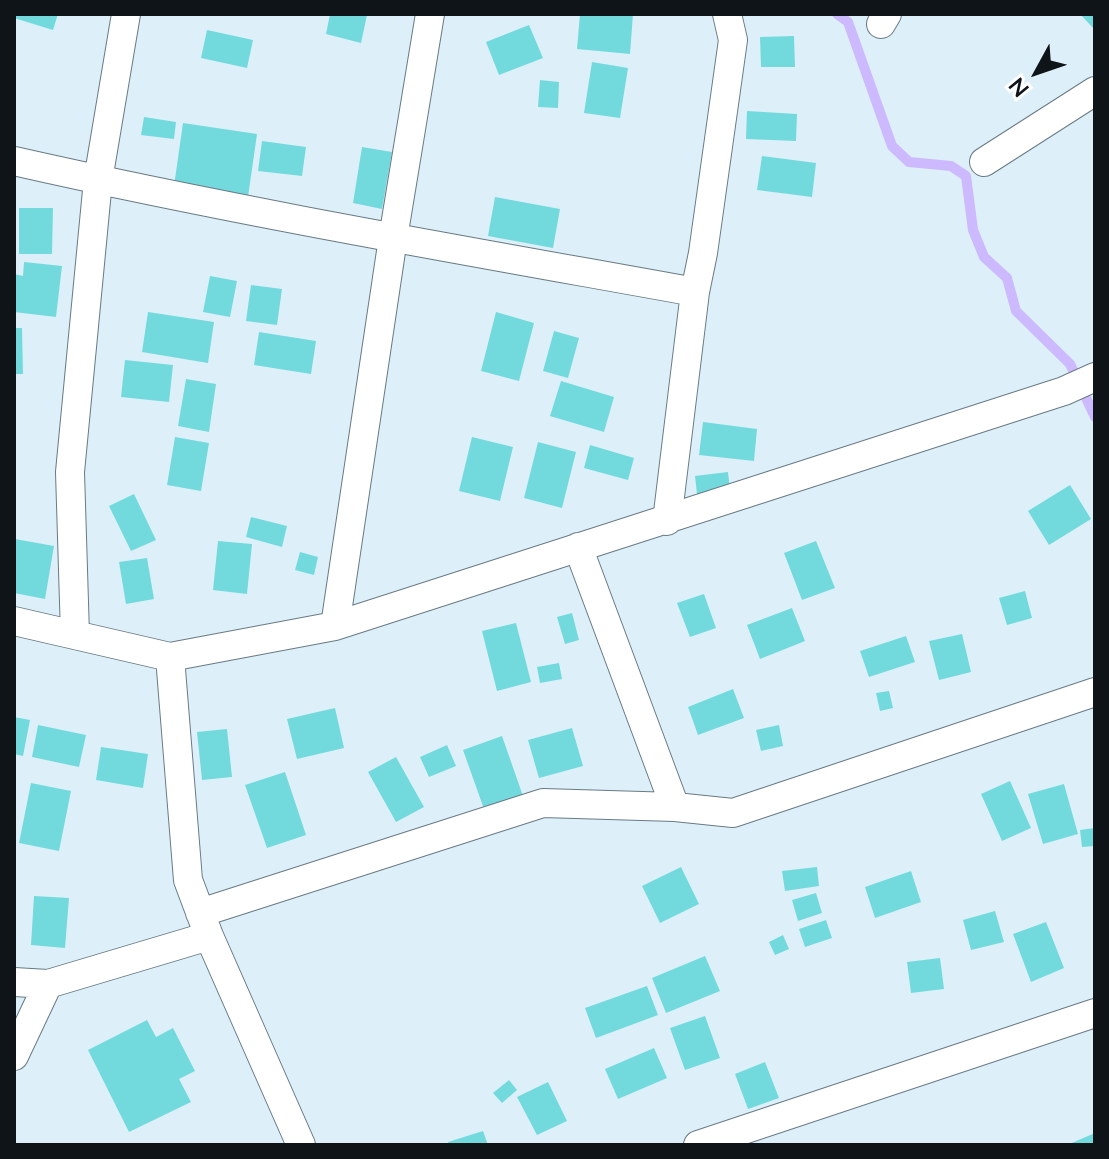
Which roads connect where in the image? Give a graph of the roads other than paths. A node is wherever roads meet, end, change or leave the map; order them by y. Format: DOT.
graph roads {
  1 [pos="126,14"];
  2 [pos="430,14"];
  3 [pos="727,14"];
  4 [pos="1095,91"];
  5 [pos="14,161"];
  6 [pos="984,162"];
  7 [pos="98,180"];
  8 [pos="393,238"];
  9 [pos="695,292"];
  10 [pos="1093,378"];
  11 [pos="667,521"];
  12 [pos="578,547"];
  13 [pos="14,621"];
  14 [pos="335,626"];
  15 [pos="75,635"];
  16 [pos="170,657"];
  17 [pos="1095,692"];
  18 [pos="675,807"];
  19 [pos="205,924"];
  20 [pos="14,982"];
  21 [pos="48,984"];
  22 [pos="1095,1013"];
  23 [pos="14,1056"];
  24 [pos="706,1144"];
  25 [pos="301,1145"];
  1 -- 7 [label="street"];
  2 -- 8 [label="street"];
  3 -- 9 [label="street"];
  4 -- 6 [label="street"];
  5 -- 7 [label="street"];
  7 -- 8 [label="street"];
  7 -- 15 [label="street"];
  8 -- 9 [label="street"];
  8 -- 14 [label="street"];
  9 -- 11 [label="street"];
  10 -- 11 [label="street"];
  11 -- 12 [label="street"];
  12 -- 14 [label="street"];
  12 -- 18 [label="street"];
  13 -- 15 [label="street"];
  14 -- 16 [label="street"];
  15 -- 16 [label="street"];
  16 -- 19 [label="street"];
  17 -- 18 [label="street"];
  18 -- 19 [label="street"];
  19 -- 21 [label="street"];
  19 -- 25 [label="street"];
  20 -- 21 [label="street"];
  21 -- 23 [label="street"];
  22 -- 24 [label="street"];
}
